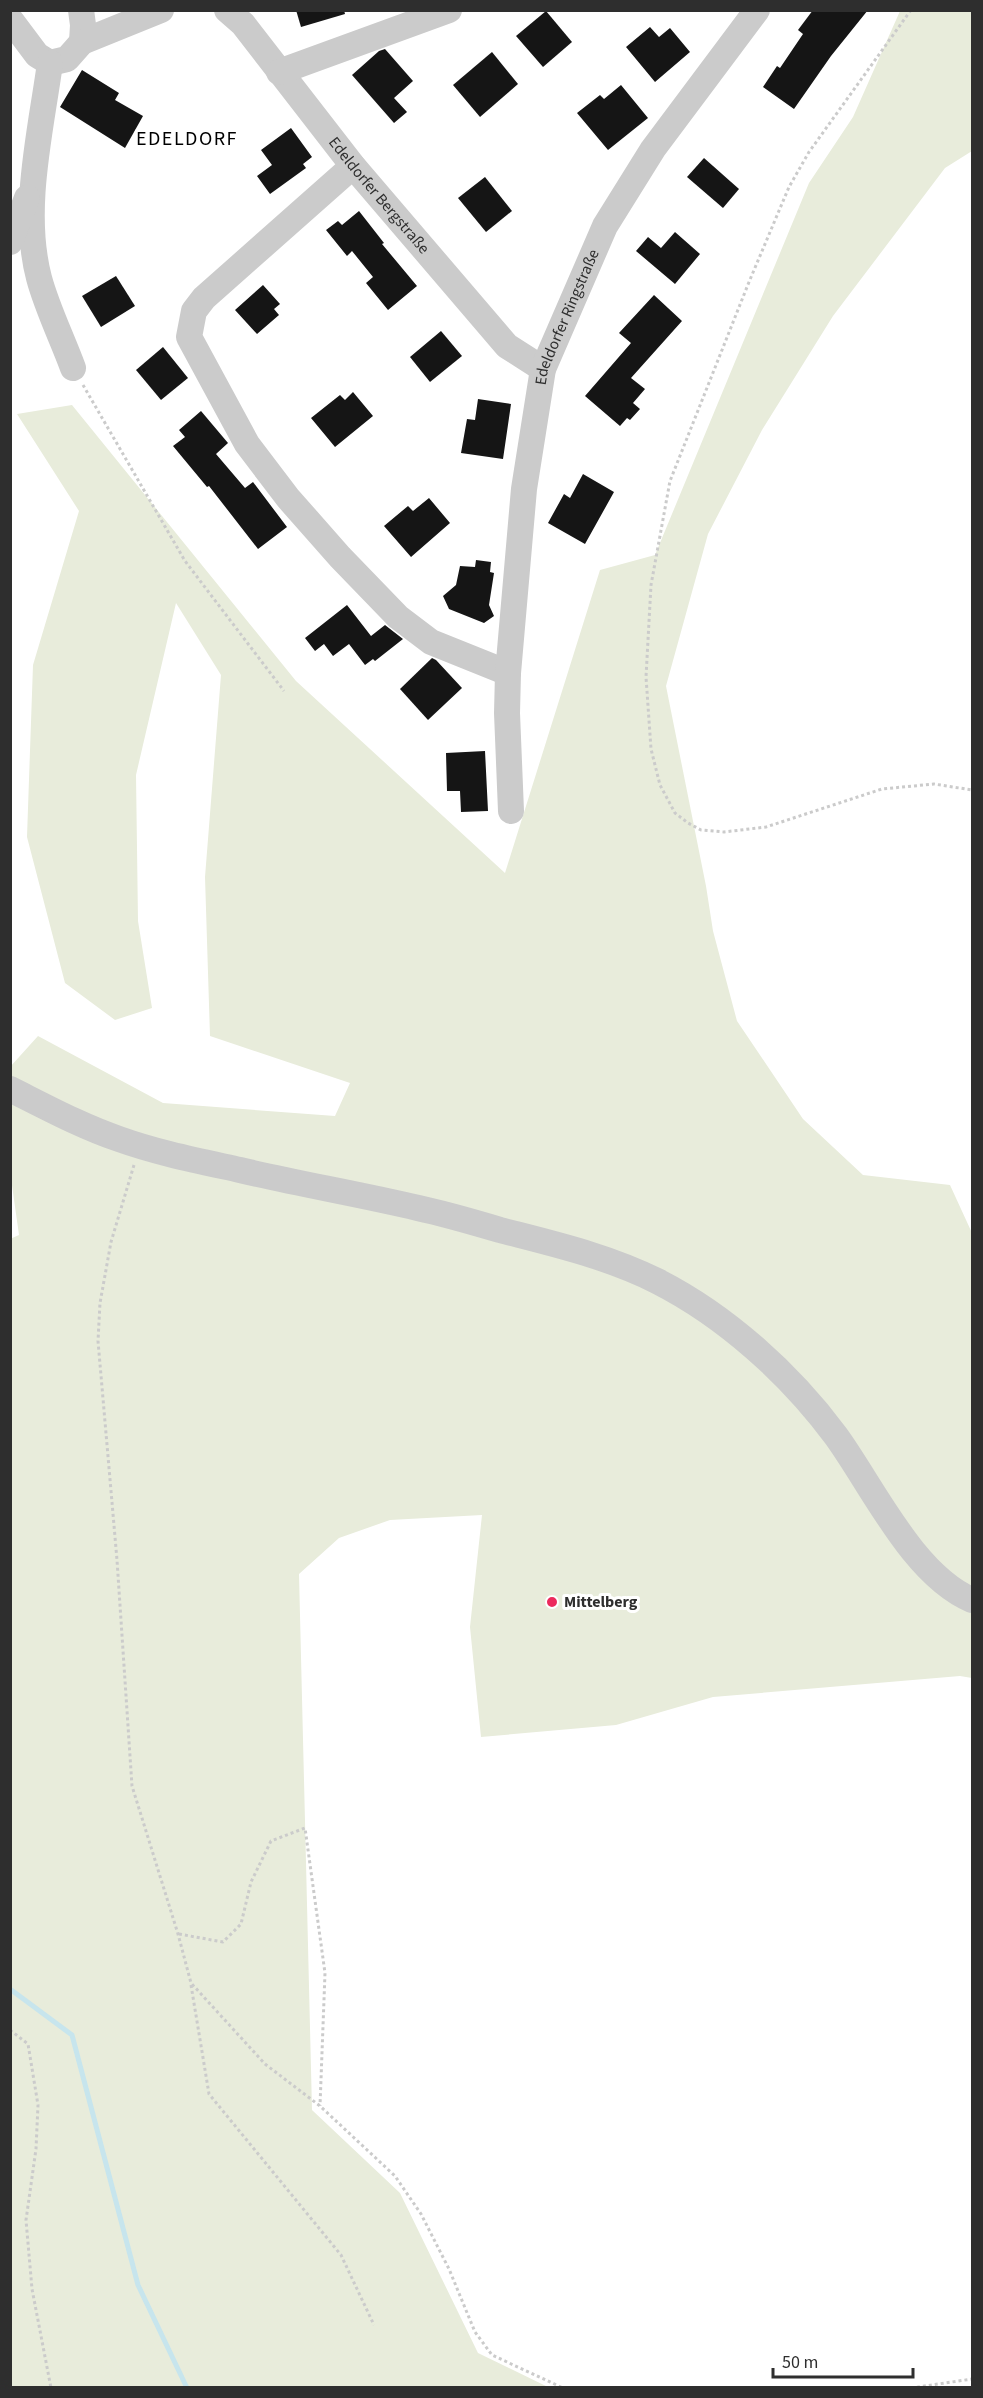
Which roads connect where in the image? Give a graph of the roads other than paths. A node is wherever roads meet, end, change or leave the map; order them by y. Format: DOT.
graph roads {
  1 [pos="81,10"];
  2 [pos="161,10"];
  3 [pos="227,10"];
  4 [pos="449,10"];
  5 [pos="757,10"];
  6 [pos="10,19"];
  7 [pos="82,42"];
  8 [pos="50,63"];
  9 [pos="279,72"];
  10 [pos="353,166"];
  11 [pos="33,184"];
  12 [pos="10,242"];
  13 [pos="73,368"];
  14 [pos="543,369"];
  15 [pos="508,673"];
  16 [pos="511,811"];
  17 [pos="10,1089"];
  18 [pos="972,1600"];
  1 -- 7 [label="street"];
  2 -- 7 [label="street"];
  3 -- 9 [label="street, Edeldorfer Bergstraße"];
  4 -- 9 [label="street"];
  5 -- 14 [label="street, Edeldorfer Ringstraße"];
  6 -- 8 [label="street"];
  7 -- 8 [label="street"];
  8 -- 11 [label="street"];
  9 -- 10 [label="street, Edeldorfer Bergstraße"];
  10 -- 14 [label="street, Edeldorfer Bergstraße"];
  10 -- 15 [label="street"];
  11 -- 12 [label="street"];
  11 -- 13 [label="street"];
  14 -- 15 [label="street, Edeldorfer Ringstraße"];
  15 -- 16 [label="street, Edeldorfer Ringstraße"];
  17 -- 18 [label="street"];
}
